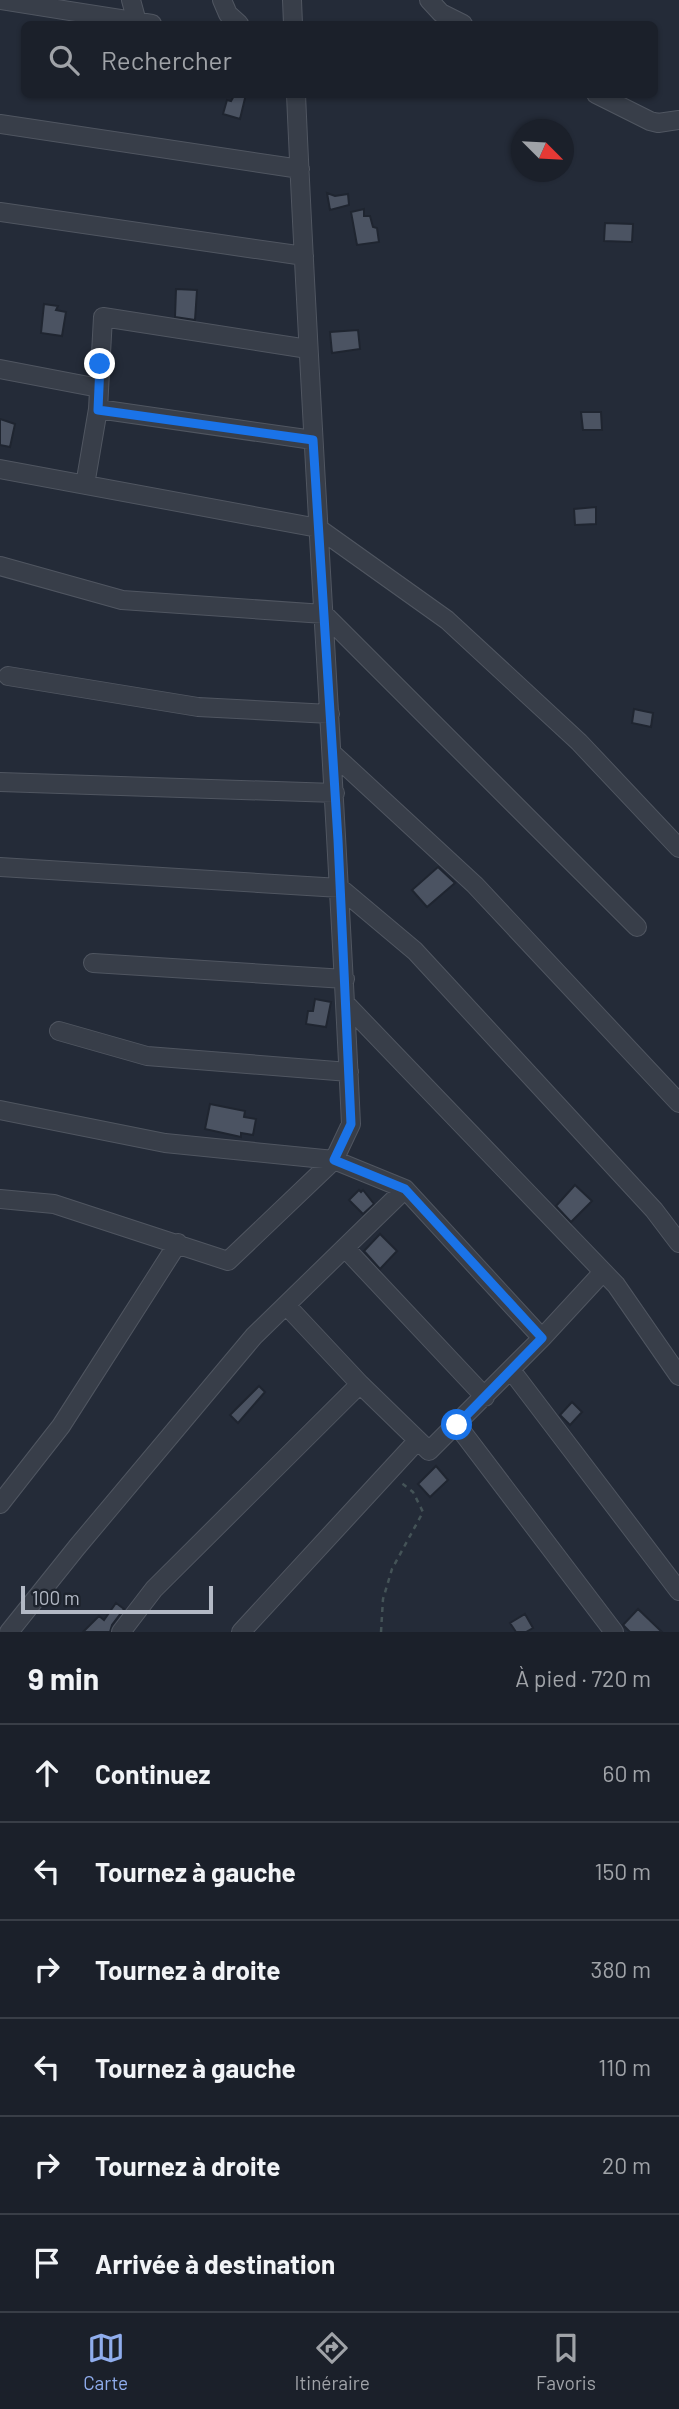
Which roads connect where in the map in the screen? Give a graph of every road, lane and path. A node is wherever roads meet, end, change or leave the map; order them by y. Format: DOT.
graph roads {
  1 [pos="0,0"];
  2 [pos="131,0"];
  3 [pos="222,0"];
  4 [pos="292,0"];
  5 [pos="429,0"];
  6 [pos="132,21"];
  7 [pos="144,21"];
  8 [pos="236,21"];
  9 [pos="293,21"];
  10 [pos="457,21"];
  11 [pos="296,98"];
  12 [pos="604,98"];
  13 [pos="679,120"];
  14 [pos="0,124"];
  15 [pos="300,169"];
  16 [pos="0,212"];
  17 [pos="304,256"];
  18 [pos="308,349"];
  19 [pos="0,369"];
  20 [pos="99,388"];
  21 [pos="98,410"];
  22 [pos="313,440"];
  23 [pos="0,469"];
  24 [pos="85,485"];
  25 [pos="318,528"];
  26 [pos="0,566"];
  27 [pos="324,614"];
  28 [pos="8,676"];
  29 [pos="330,714"];
  30 [pos="332,753"];
  31 [pos="0,782"];
  32 [pos="335,793"];
  33 [pos="679,848"];
  34 [pos="0,867"];
  35 [pos="340,888"];
  36 [pos="636,927"];
  37 [pos="93,963"];
  38 [pos="345,978"];
  39 [pos="346,1003"];
  40 [pos="60,1031"];
  41 [pos="349,1072"];
  42 [pos="679,1103"];
  43 [pos="0,1110"];
  44 [pos="334,1160"];
  45 [pos="405,1189"];
  46 [pos="0,1199"];
  47 [pos="178,1243"];
  48 [pos="679,1243"];
  49 [pos="345,1248"];
  50 [pos="603,1272"];
  51 [pos="286,1305"];
  52 [pos="542,1338"];
  53 [pos="511,1370"];
  54 [pos="679,1377"];
  55 [pos="360,1384"];
  56 [pos="485,1397"];
  57 [pos="457,1425"];
  58 [pos="418,1440"];
  59 [pos="388,1473"];
  60 [pos="0,1504"];
  61 [pos="679,1591"];
  62 [pos="9,1632"];
  63 [pos="121,1632"];
  64 [pos="242,1632"];
  65 [pos="381,1632"];
  66 [pos="614,1632"];
  1 -- 6 [label="street"];
  2 -- 7 [label="street"];
  3 -- 8 [label="street"];
  4 -- 9 [label="street"];
  5 -- 10 [label="street"];
  11 -- 15 [label="street"];
  12 -- 13 [label="street"];
  14 -- 15 [label="street"];
  15 -- 17 [label="street"];
  16 -- 17 [label="street"];
  17 -- 18 [label="street"];
  18 -- 20 [label="street"];
  18 -- 22 [label="street"];
  19 -- 20 [label="street"];
  20 -- 21 [label="street"];
  21 -- 22 [label="street"];
  21 -- 24 [label="street"];
  22 -- 25 [label="street"];
  23 -- 24 [label="street"];
  24 -- 25 [label="street"];
  25 -- 27 [label="street"];
  25 -- 33 [label="street"];
  26 -- 27 [label="street"];
  27 -- 29 [label="street"];
  27 -- 36 [label="street"];
  28 -- 29 [label="street"];
  29 -- 30 [label="street"];
  30 -- 32 [label="street"];
  30 -- 42 [label="street"];
  31 -- 32 [label="street"];
  32 -- 35 [label="street"];
  34 -- 35 [label="street"];
  35 -- 38 [label="street"];
  35 -- 48 [label="street"];
  37 -- 38 [label="street"];
  38 -- 39 [label="street"];
  39 -- 41 [label="street"];
  39 -- 50 [label="street"];
  40 -- 41 [label="street"];
  41 -- 44 [label="street"];
  43 -- 44 [label="street"];
  44 -- 45 [label="street"];
  44 -- 47 [label="street"];
  45 -- 49 [label="street"];
  45 -- 52 [label="street"];
  46 -- 47 [label="street"];
  47 -- 60 [label="street"];
  49 -- 51 [label="street"];
  49 -- 56 [label="street"];
  50 -- 52 [label="street"];
  50 -- 54 [label="street"];
  51 -- 55 [label="street"];
  51 -- 62 [label="street"];
  52 -- 53 [label="street"];
  53 -- 56 [label="street"];
  53 -- 61 [label="street"];
  55 -- 58 [label="street"];
  55 -- 63 [label="street"];
  56 -- 57 [label="street"];
  57 -- 58 [label="street"];
  57 -- 66 [label="street"];
  58 -- 59 [label="street"];
  59 -- 64 [label="street"];
  59 -- 65 [label="path"];
}
